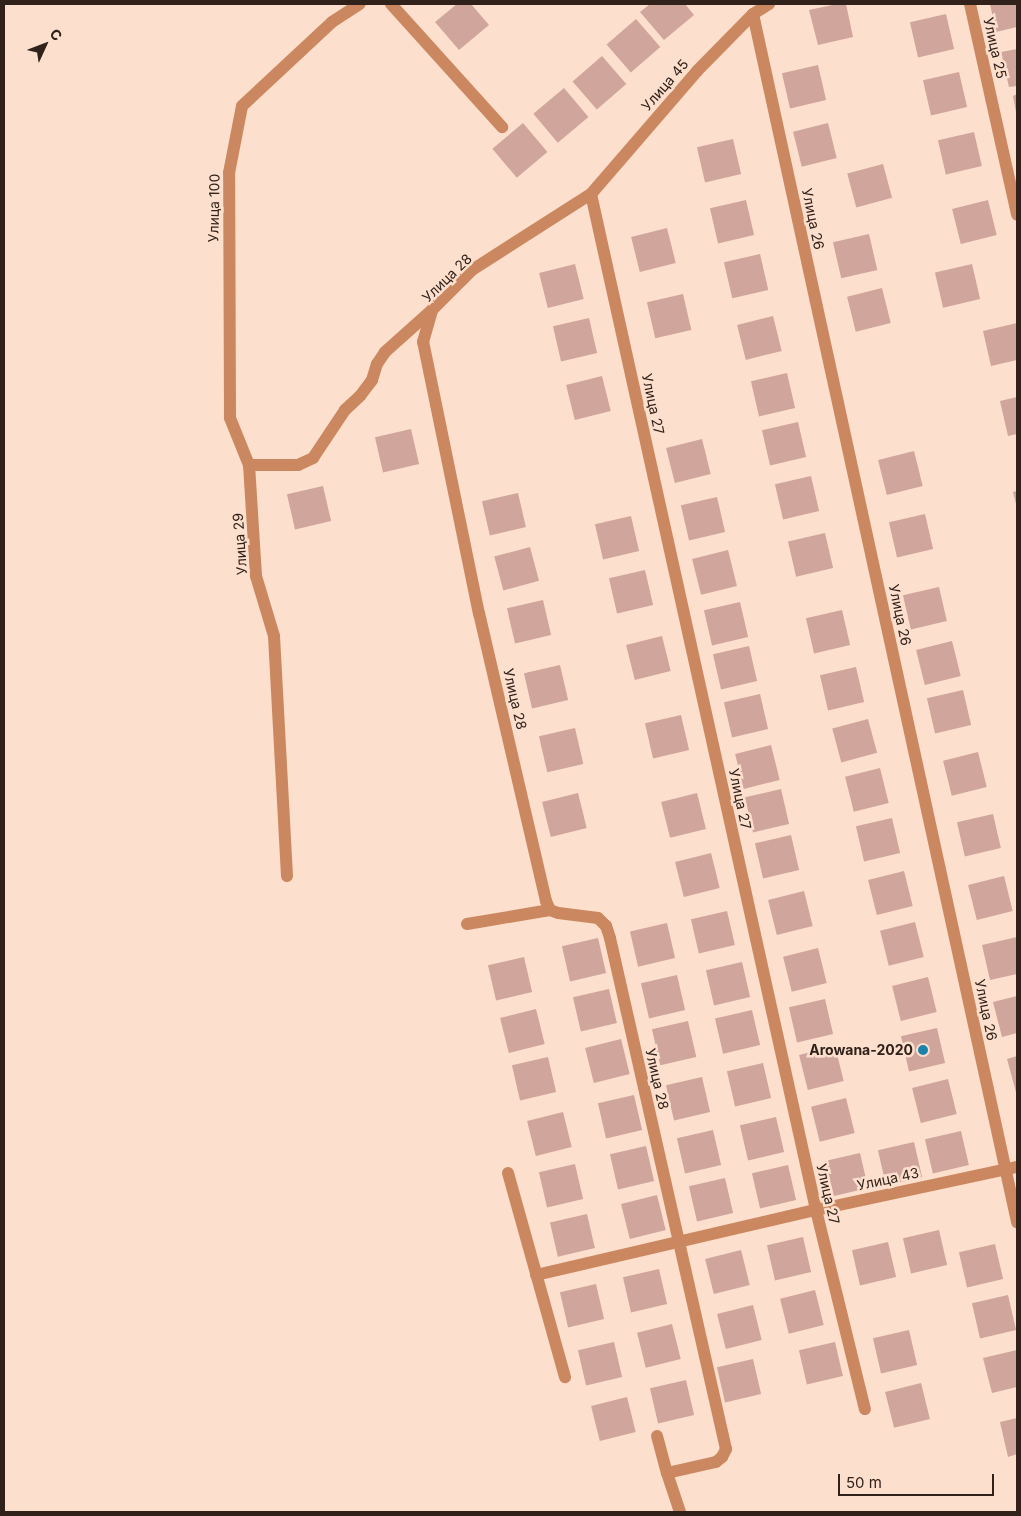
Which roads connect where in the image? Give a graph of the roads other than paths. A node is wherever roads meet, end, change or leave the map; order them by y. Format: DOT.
graph roads {
  1 [pos="360,4"];
  2 [pos="391,4"];
  3 [pos="769,4"];
  4 [pos="970,4"];
  5 [pos="753,14"];
  6 [pos="502,127"];
  7 [pos="591,194"];
  8 [pos="1017,215"];
  9 [pos="432,310"];
  10 [pos="249,465"];
  11 [pos="287,876"];
  12 [pos="550,910"];
  13 [pos="467,924"];
  14 [pos="1012,1168"];
  15 [pos="508,1173"];
  16 [pos="816,1210"];
  17 [pos="1017,1222"];
  18 [pos="678,1243"];
  19 [pos="536,1275"];
  20 [pos="565,1377"];
  21 [pos="864,1409"];
  22 [pos="657,1436"];
  23 [pos="666,1473"];
  24 [pos="680,1512"];
  1 -- 10 [label="street, Улица 100"];
  2 -- 6 [label="street"];
  3 -- 5 [label="street, Улица 45"];
  4 -- 8 [label="street, Улица 25"];
  5 -- 7 [label="street, Улица 45"];
  5 -- 14 [label="street, Улица 26"];
  7 -- 9 [label="street, Улица 28"];
  7 -- 16 [label="street, Улица 27"];
  9 -- 10 [label="street"];
  9 -- 12 [label="street, Улица 28"];
  10 -- 11 [label="street, Улица 29"];
  12 -- 13 [label="street"];
  12 -- 18 [label="street, Улица 28"];
  14 -- 16 [label="street, Улица 43"];
  14 -- 17 [label="street, Улица 26"];
  15 -- 19 [label="street"];
  16 -- 18 [label="street, Улица 43"];
  16 -- 21 [label="street, Улица 27"];
  18 -- 19 [label="street, Улица 43"];
  18 -- 23 [label="street, Улица 28"];
  19 -- 20 [label="street"];
  22 -- 23 [label="street"];
  23 -- 24 [label="street"];
}
